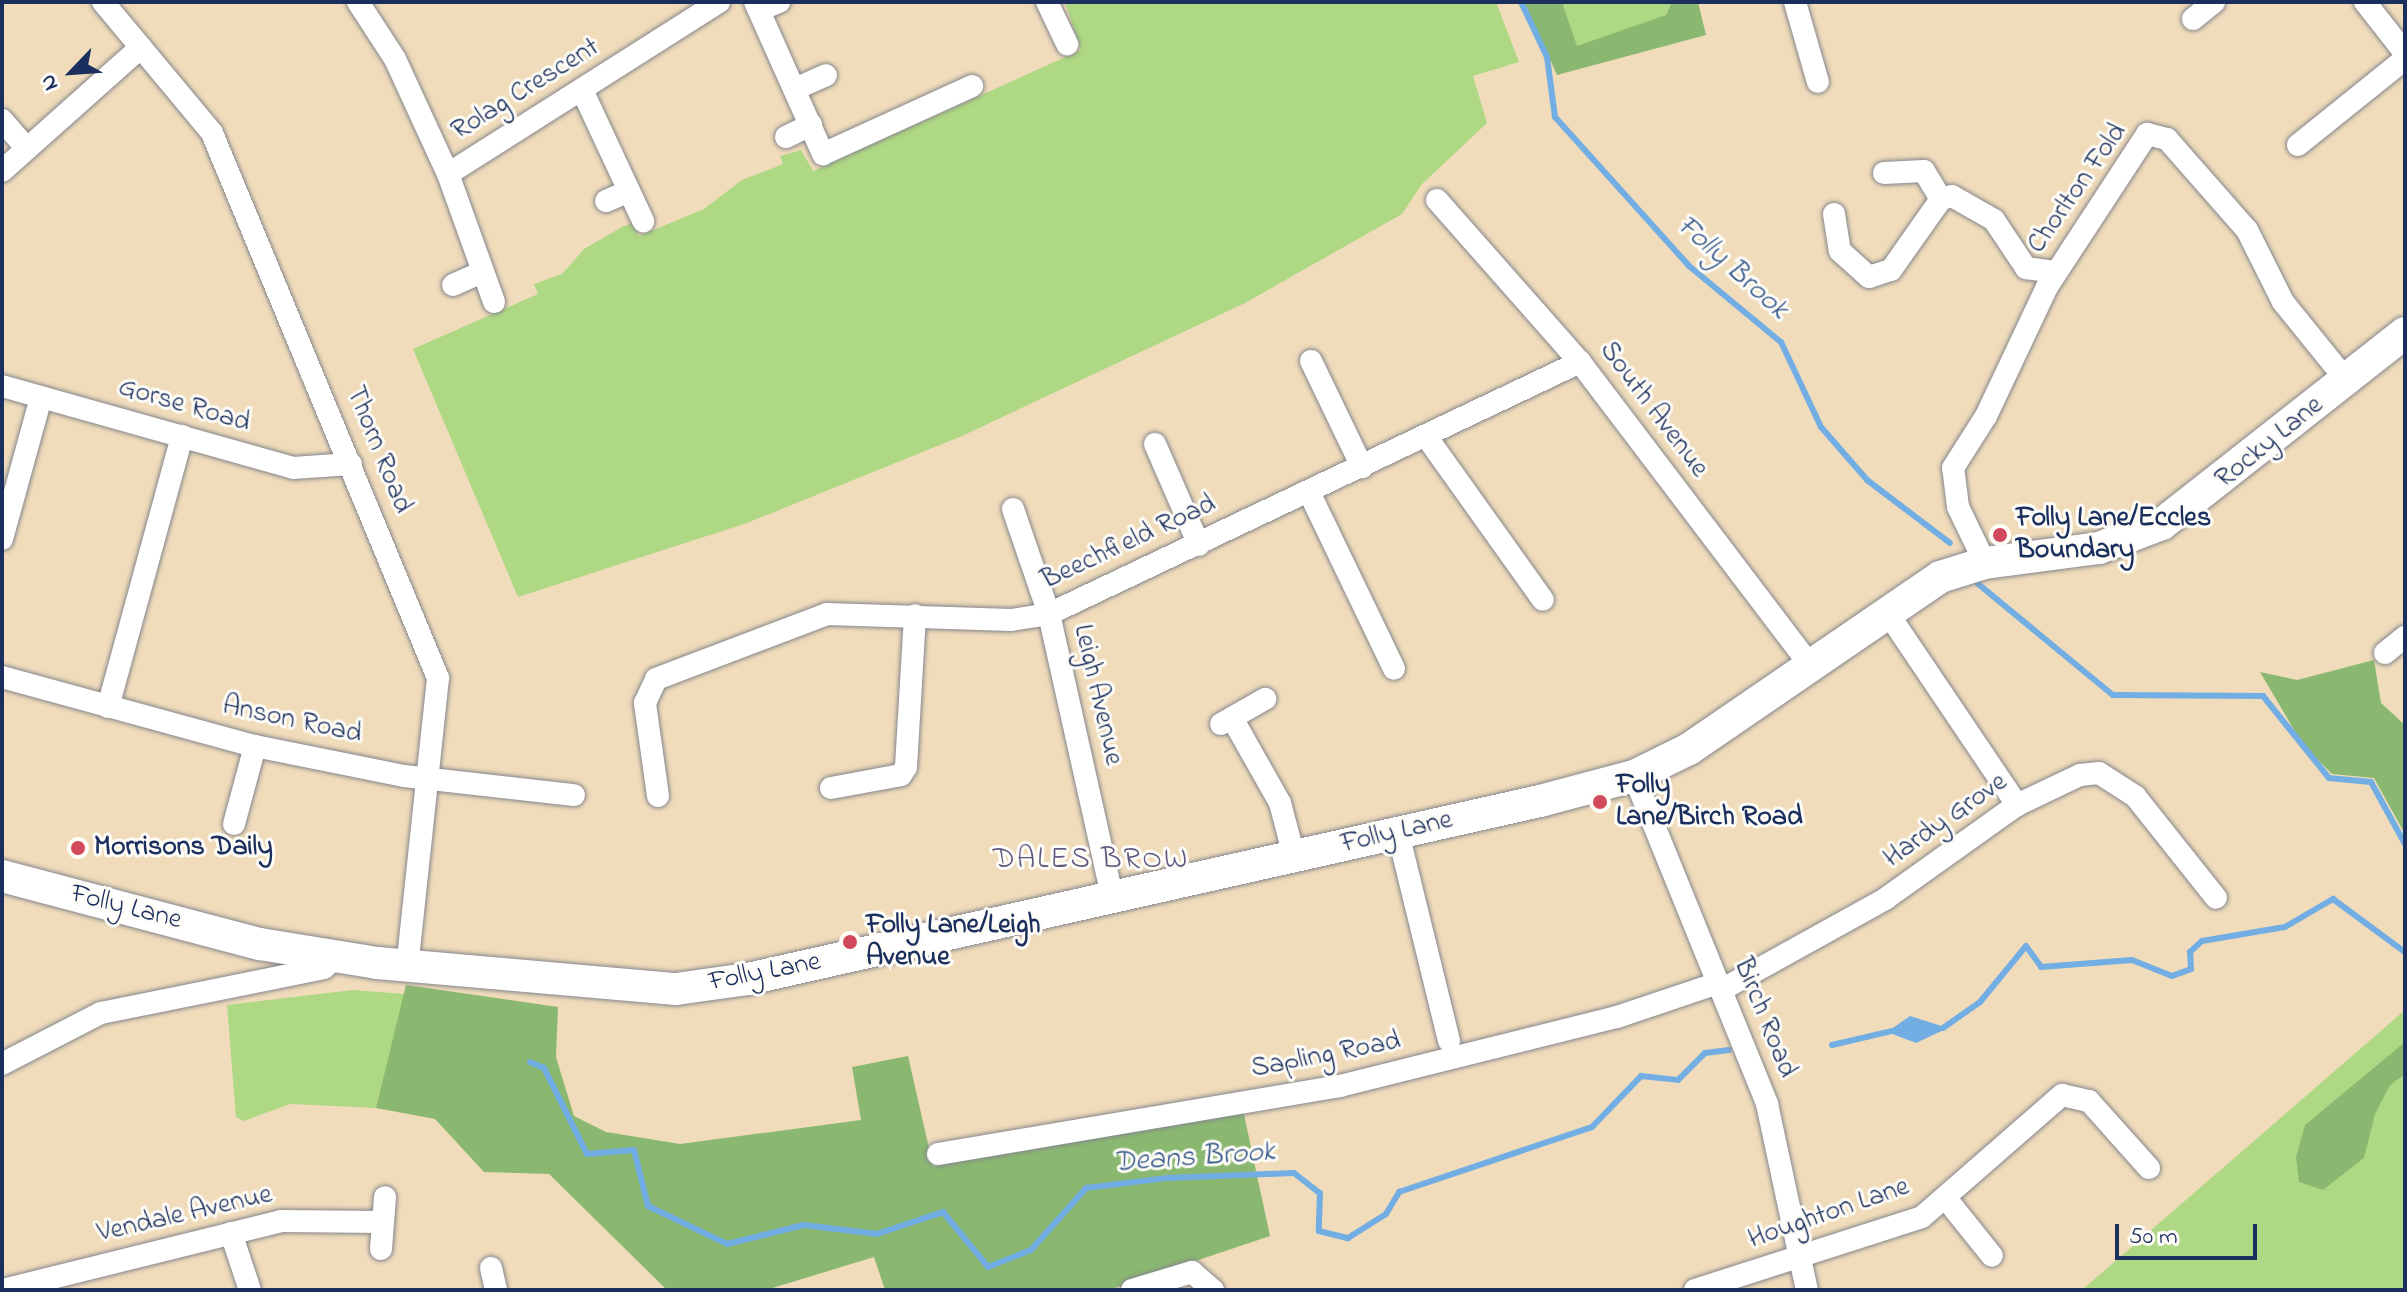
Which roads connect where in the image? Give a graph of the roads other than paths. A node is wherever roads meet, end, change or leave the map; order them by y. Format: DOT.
graph roads {
  1 [pos="103,2"];
  2 [pos="358,2"];
  3 [pos="719,2"];
  4 [pos="1047,2"];
  5 [pos="1795,2"];
  6 [pos="2214,2"];
  7 [pos="2365,2"];
  8 [pos="764,5"];
  9 [pos="2193,19"];
  10 [pos="1067,44"];
  11 [pos="141,47"];
  12 [pos="2405,56"];
  13 [pos="826,75"];
  14 [pos="1818,82"];
  15 [pos="972,86"];
  16 [pos="795,89"];
  17 [pos="582,90"];
  18 [pos="2,120"];
  19 [pos="811,125"];
  20 [pos="786,137"];
  21 [pos="2298,145"];
  22 [pos="27,149"];
  23 [pos="2,171"];
  24 [pos="1884,173"];
  25 [pos="448,174"];
  26 [pos="629,191"];
  27 [pos="1941,199"];
  28 [pos="1437,200"];
  29 [pos="606,201"];
  30 [pos="1834,214"];
  31 [pos="643,221"];
  32 [pos="2056,272"];
  33 [pos="480,273"];
  34 [pos="453,285"];
  35 [pos="494,302"];
  36 [pos="2405,333"];
  37 [pos="1311,361"];
  38 [pos="1580,362"];
  39 [pos="2347,381"];
  40 [pos="2,386"];
  41 [pos="41,397"];
  42 [pos="182,436"];
  43 [pos="1426,436"];
  44 [pos="1155,444"];
  45 [pos="351,464"];
  46 [pos="1362,467"];
  47 [pos="1309,492"];
  48 [pos="1013,509"];
  49 [pos="2,539"];
  50 [pos="1199,545"];
  51 [pos="1985,563"];
  52 [pos="1543,600"];
  53 [pos="1887,612"];
  54 [pos="1049,614"];
  55 [pos="915,615"];
  56 [pos="2405,637"];
  57 [pos="2385,653"];
  58 [pos="1811,666"];
  59 [pos="1394,669"];
  60 [pos="2,677"];
  61 [pos="1265,699"];
  62 [pos="108,707"];
  63 [pos="255,746"];
  64 [pos="1634,776"];
  65 [pos="431,779"];
  66 [pos="831,788"];
  67 [pos="574,795"];
  68 [pos="658,796"];
  69 [pos="2017,805"];
  70 [pos="234,824"];
  71 [pos="1398,833"];
  72 [pos="1294,856"];
  73 [pos="2,876"];
  74 [pos="1112,897"];
  75 [pos="2216,898"];
  76 [pos="337,956"];
  77 [pos="407,968"];
  78 [pos="1719,986"];
  79 [pos="1449,1041"];
  80 [pos="2,1064"];
  81 [pos="938,1154"];
  82 [pos="2149,1168"];
  83 [pos="385,1197"];
  84 [pos="1948,1201"];
  85 [pos="383,1222"];
  86 [pos="231,1233"];
  87 [pos="381,1249"];
  88 [pos="1796,1256"];
  89 [pos="1992,1256"];
  90 [pos="3,1290"];
  91 [pos="250,1290"];
  92 [pos="1132,1290"];
  93 [pos="1213,1290"];
  94 [pos="1695,1290"];
  95 [pos="1807,1290"];
  1 -- 11 [label="street, Thorn Road"];
  2 -- 25 [label="street, Rolag Crescent"];
  3 -- 17 [label="street, Rolag Crescent"];
  4 -- 10 [label="street"];
  5 -- 14 [label="street"];
  6 -- 9 [label="street"];
  7 -- 12 [label="street"];
  8 -- 16 [label="street"];
  11 -- 22 [label="street"];
  11 -- 45 [label="street, Thorn Road"];
  12 -- 21 [label="street"];
  13 -- 16 [label="street"];
  15 -- 19 [label="street"];
  16 -- 19 [label="street"];
  17 -- 25 [label="street, Rolag Crescent"];
  17 -- 26 [label="street"];
  18 -- 22 [label="street"];
  19 -- 20 [label="street"];
  22 -- 23 [label="street"];
  24 -- 27 [label="street"];
  25 -- 33 [label="street"];
  26 -- 29 [label="street"];
  26 -- 31 [label="street"];
  27 -- 30 [label="street"];
  27 -- 32 [label="street"];
  28 -- 38 [label="street, South Avenue"];
  32 -- 39 [label="street, Chorlton Fold"];
  32 -- 51 [label="street, Chorlton Fold"];
  33 -- 34 [label="street"];
  33 -- 35 [label="street"];
  36 -- 39 [label="main road, Rocky Lane"];
  37 -- 46 [label="street"];
  38 -- 43 [label="street, Beechfield Road"];
  38 -- 58 [label="street, South Avenue"];
  39 -- 51 [label="main road, Rocky Lane"];
  40 -- 41 [label="street, Gorse Road"];
  41 -- 42 [label="street, Gorse Road"];
  41 -- 49 [label="street"];
  42 -- 45 [label="street, Gorse Road"];
  42 -- 62 [label="street"];
  43 -- 46 [label="street, Beechfield Road"];
  43 -- 52 [label="street"];
  44 -- 50 [label="street"];
  45 -- 65 [label="street, Thorn Road"];
  46 -- 47 [label="street, Beechfield Road"];
  47 -- 50 [label="street, Beechfield Road"];
  47 -- 59 [label="street"];
  48 -- 54 [label="street, Leigh Avenue"];
  50 -- 54 [label="street, Beechfield Road"];
  51 -- 53 [label="main road, Folly Lane"];
  53 -- 58 [label="main road, Folly Lane"];
  53 -- 69 [label="street"];
  54 -- 55 [label="street, Beechfield Road"];
  54 -- 74 [label="street, Leigh Avenue"];
  55 -- 66 [label="street"];
  55 -- 68 [label="street, Beechfield Road"];
  56 -- 57 [label="street"];
  58 -- 64 [label="main road, Folly Lane"];
  60 -- 62 [label="street, Anson Road"];
  61 -- 72 [label="street"];
  62 -- 63 [label="street, Anson Road"];
  63 -- 65 [label="street, Anson Road"];
  63 -- 70 [label="street"];
  64 -- 71 [label="main road, Folly Lane"];
  64 -- 78 [label="street, Birch Road"];
  65 -- 67 [label="street, Anson Road"];
  65 -- 77 [label="street, Thorn Road"];
  69 -- 75 [label="street, Hardy Grove"];
  69 -- 78 [label="street, Hardy Grove"];
  71 -- 72 [label="main road, Folly Lane"];
  71 -- 79 [label="street"];
  72 -- 74 [label="main road, Folly Lane"];
  73 -- 76 [label="main road, Folly Lane"];
  74 -- 77 [label="main road, Folly Lane"];
  76 -- 77 [label="main road, Folly Lane"];
  76 -- 80 [label="street"];
  78 -- 81 [label="street, Sapling Road"];
  78 -- 88 [label="street, Birch Road"];
  82 -- 84 [label="street, Houghton Lane"];
  83 -- 85 [label="street"];
  84 -- 88 [label="street, Houghton Lane"];
  84 -- 89 [label="street"];
  85 -- 86 [label="street, Vendale Avenue"];
  85 -- 87 [label="street"];
  86 -- 90 [label="street, Vendale Avenue"];
  86 -- 91 [label="street"];
  88 -- 94 [label="street, Houghton Lane"];
  88 -- 95 [label="street, Birch Road"];
  92 -- 93 [label="street"];
}
